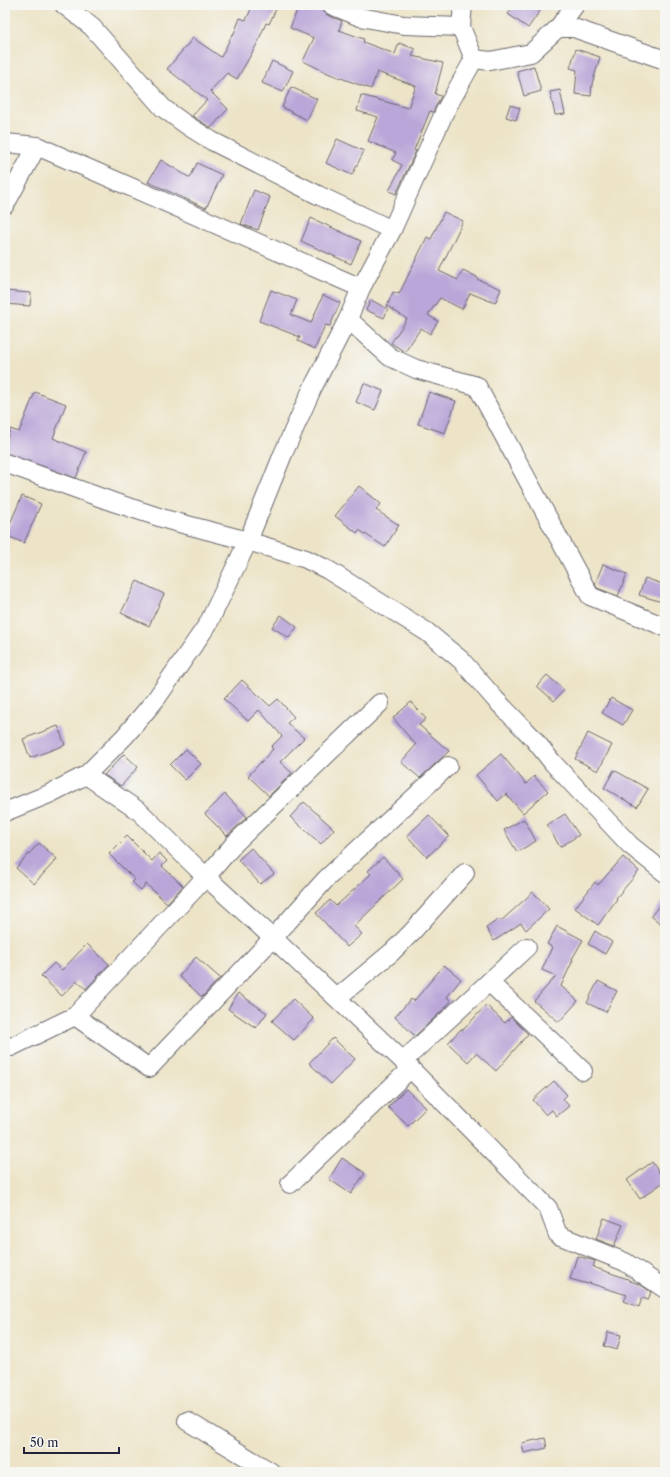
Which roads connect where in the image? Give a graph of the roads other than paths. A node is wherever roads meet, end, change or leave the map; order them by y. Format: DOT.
graph roads {
  1 [pos="64,5"];
  2 [pos="331,5"];
  3 [pos="463,5"];
  4 [pos="575,5"];
  5 [pos="461,27"];
  6 [pos="558,28"];
  7 [pos="474,59"];
  8 [pos="665,60"];
  9 [pos="5,143"];
  10 [pos="37,146"];
  11 [pos="5,205"];
  12 [pos="392,230"];
  13 [pos="361,288"];
  14 [pos="348,318"];
  15 [pos="5,463"];
  16 [pos="248,541"];
  17 [pos="665,627"];
  18 [pos="380,703"];
  19 [pos="448,766"];
  20 [pos="86,775"];
  21 [pos="5,812"];
  22 [pos="665,873"];
  23 [pos="465,874"];
  24 [pos="206,877"];
  25 [pos="273,938"];
  26 [pos="527,947"];
  27 [pos="489,982"];
  28 [pos="337,998"];
  29 [pos="76,1016"];
  30 [pos="11,1048"];
  31 [pos="406,1065"];
  32 [pos="583,1071"];
  33 [pos="290,1184"];
  34 [pos="665,1289"];
  35 [pos="187,1422"];
  36 [pos="271,1472"];
  1 -- 12 [label="street"];
  2 -- 5 [label="street"];
  3 -- 5 [label="street"];
  4 -- 6 [label="street"];
  5 -- 7 [label="street"];
  6 -- 7 [label="street"];
  6 -- 8 [label="street"];
  7 -- 12 [label="street"];
  9 -- 10 [label="street"];
  10 -- 11 [label="street"];
  10 -- 13 [label="street"];
  12 -- 13 [label="street"];
  13 -- 14 [label="street"];
  14 -- 16 [label="street"];
  14 -- 17 [label="street"];
  15 -- 16 [label="street"];
  16 -- 20 [label="street"];
  16 -- 22 [label="street"];
  18 -- 24 [label="street"];
  19 -- 25 [label="street"];
  20 -- 21 [label="street"];
  20 -- 24 [label="street"];
  23 -- 28 [label="street"];
  24 -- 25 [label="street"];
  24 -- 29 [label="street"];
  25 -- 28 [label="street"];
  25 -- 29 [label="street"];
  26 -- 27 [label="street"];
  27 -- 31 [label="street"];
  27 -- 32 [label="street"];
  28 -- 31 [label="street"];
  29 -- 30 [label="street"];
  31 -- 33 [label="street"];
  31 -- 34 [label="street"];
  35 -- 36 [label="street"];
}
